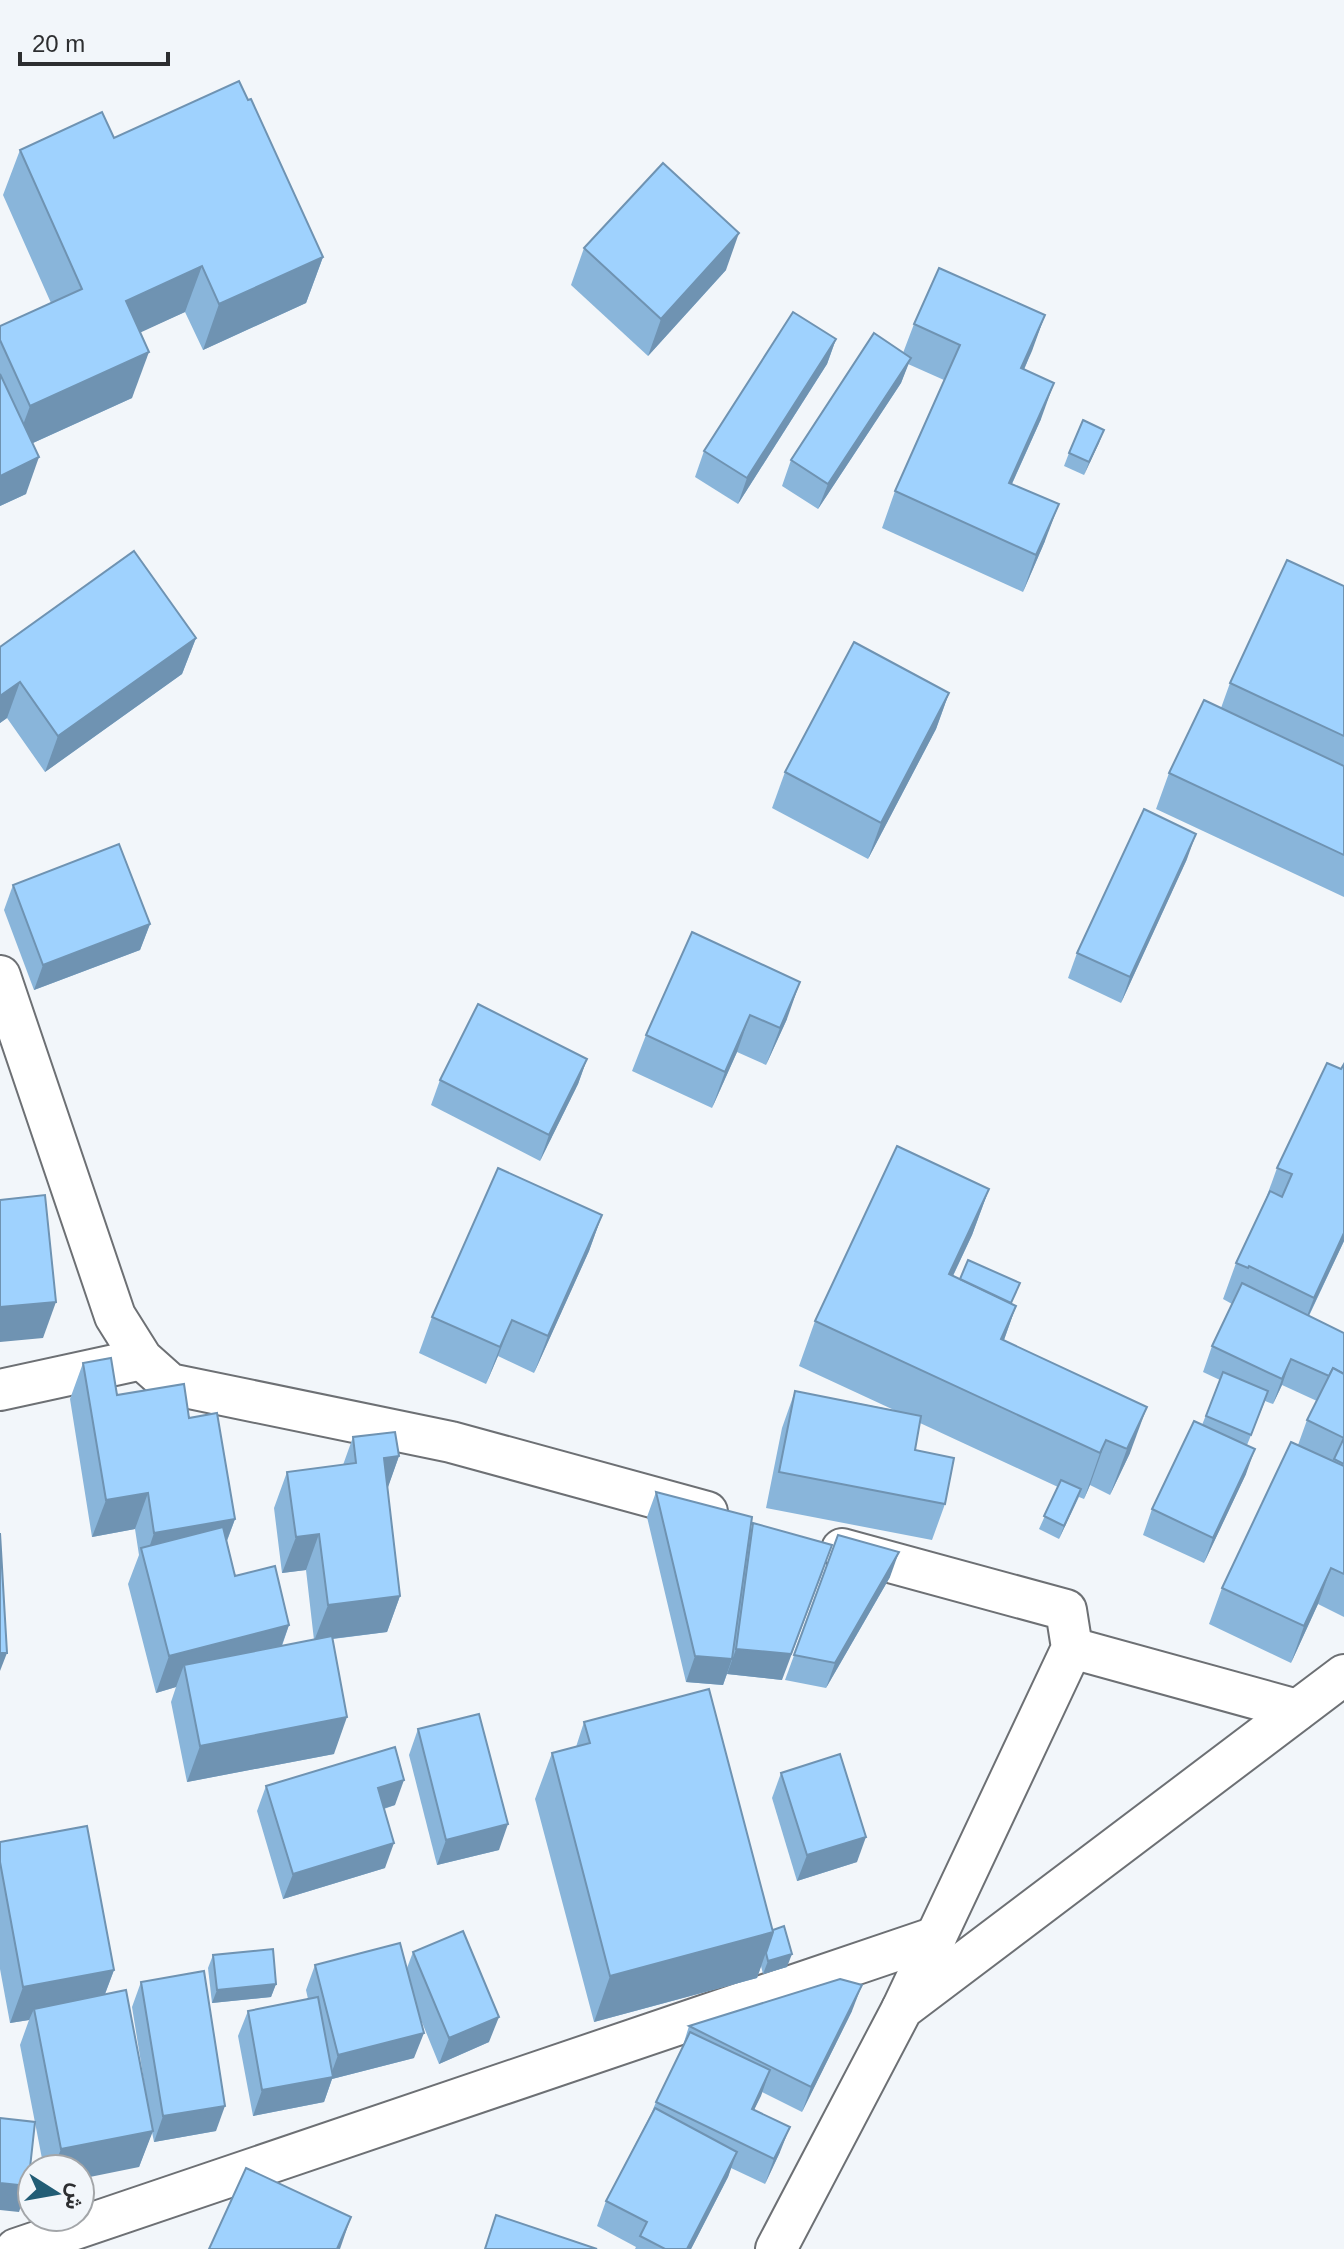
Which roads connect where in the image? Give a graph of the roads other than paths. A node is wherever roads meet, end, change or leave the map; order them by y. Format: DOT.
graph roads {
  1 [pos="0,976"];
  2 [pos="142,1359"];
  3 [pos="0,1390"];
  4 [pos="743,1522"];
  5 [pos="805,1539"];
  6 [pos="1072,1648"];
  7 [pos="1344,1675"];
  8 [pos="1297,1710"];
  9 [pos="936,1937"];
  10 [pos="902,2009"];
  11 [pos="16,2249"];
  12 [pos="776,2249"];
  1 -- 2 [label="street"];
  2 -- 3 [label="street"];
  2 -- 4 [label="street"];
  5 -- 6 [label="street"];
  6 -- 8 [label="street"];
  6 -- 9 [label="street"];
  7 -- 8 [label="street"];
  8 -- 10 [label="street"];
  9 -- 10 [label="street"];
  9 -- 11 [label="street"];
  10 -- 12 [label="street"];
}
